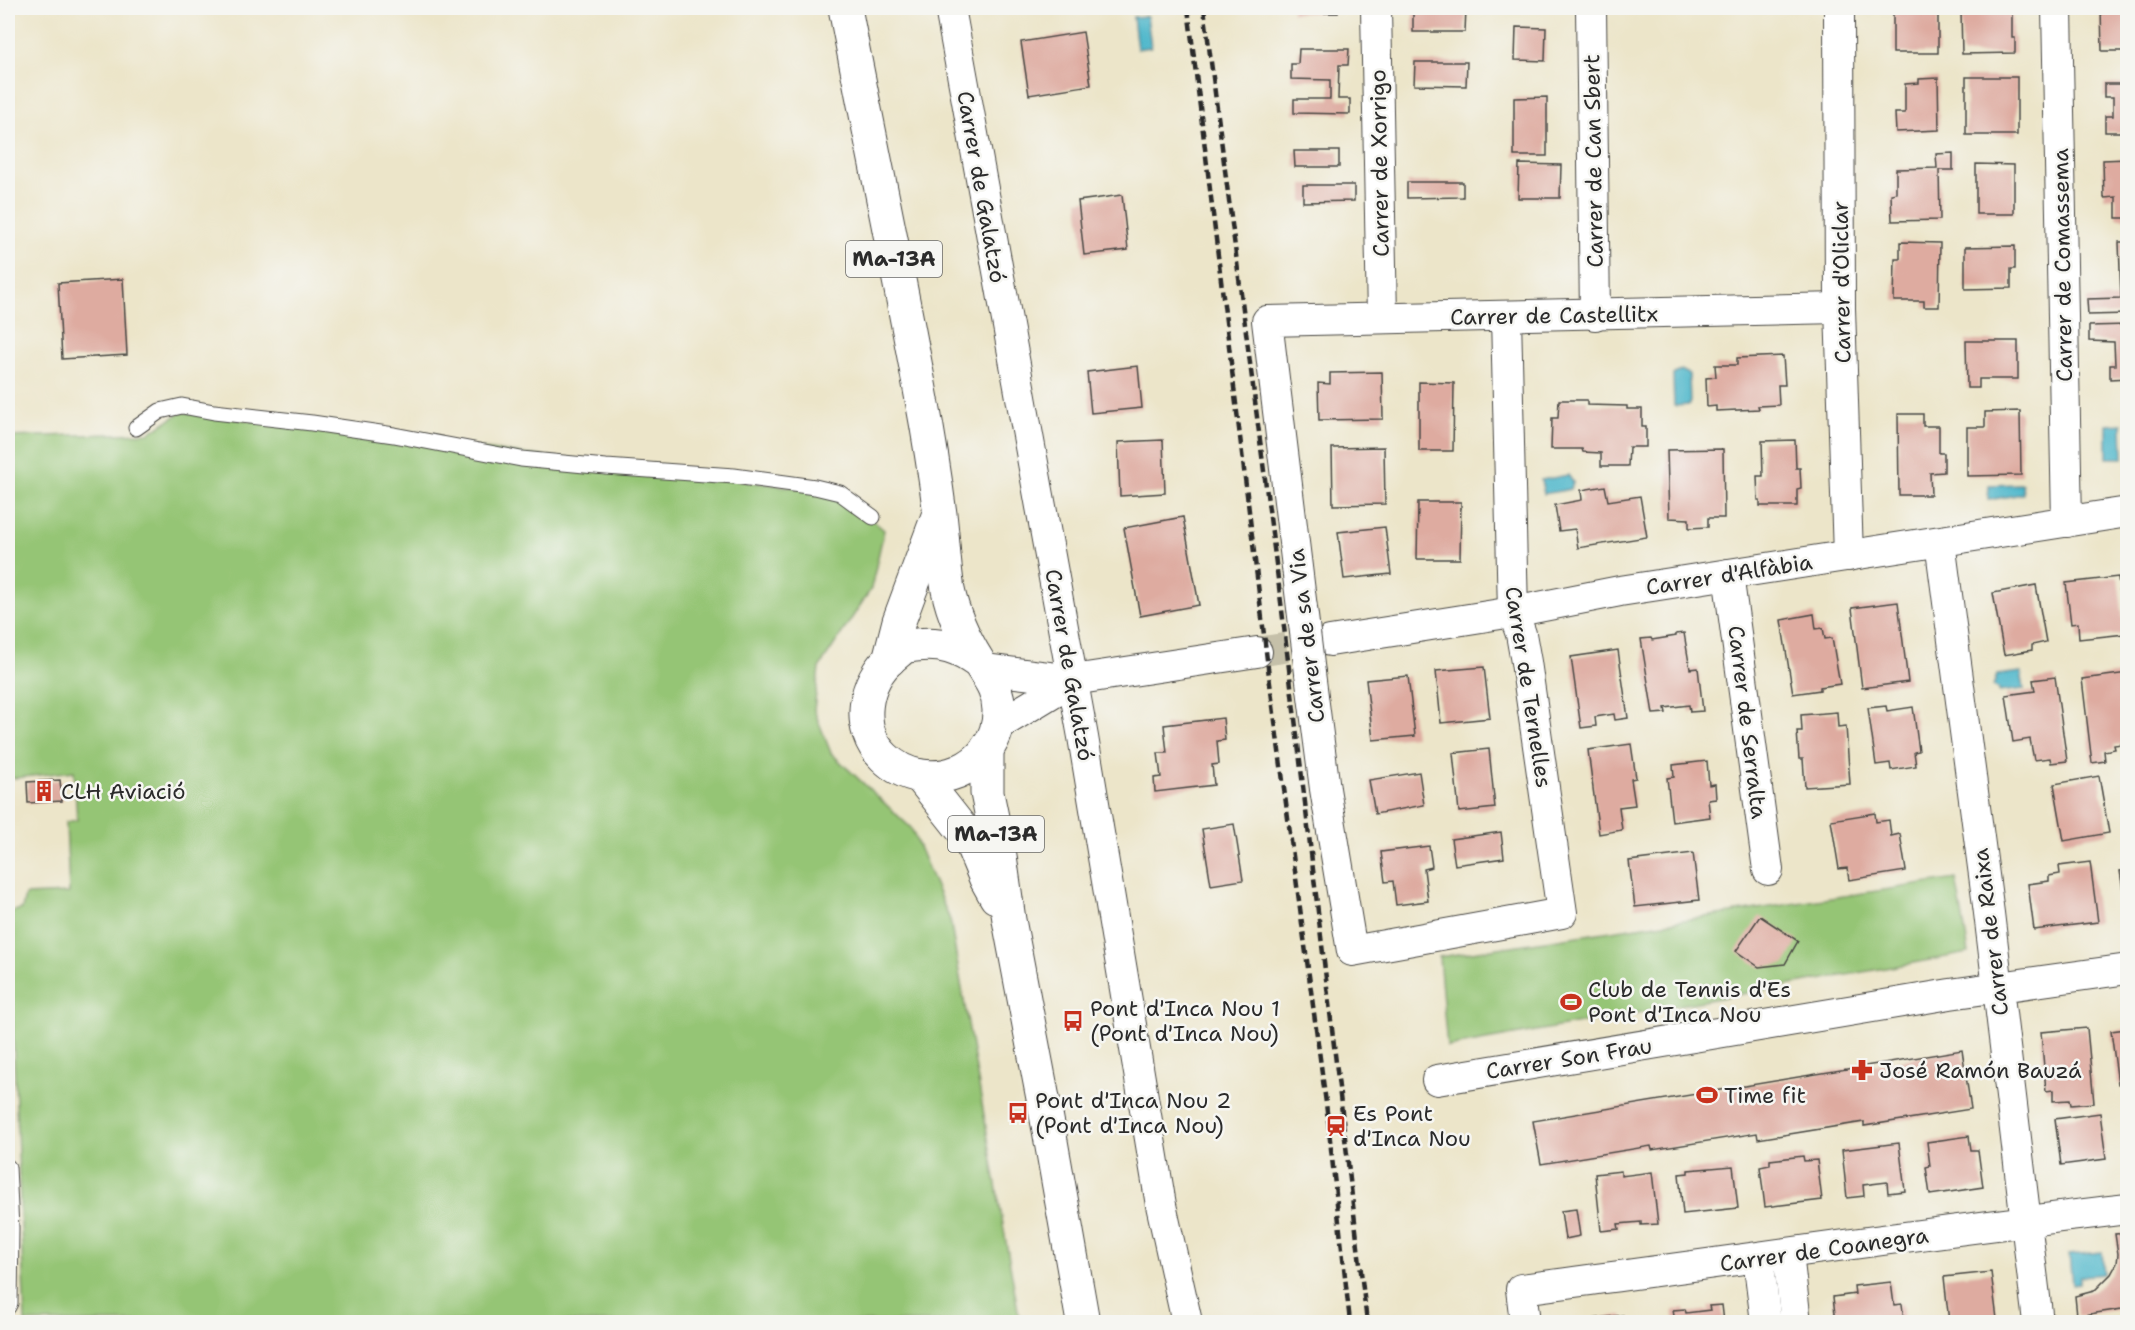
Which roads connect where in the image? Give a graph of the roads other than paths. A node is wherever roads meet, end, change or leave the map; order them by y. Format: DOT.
graph roads {
  1 [pos="845,8"];
  2 [pos="950,8"];
  3 [pos="1376,8"];
  4 [pos="1591,8"];
  5 [pos="1839,8"];
  6 [pos="2058,8"];
  7 [pos="1840,308"];
  8 [pos="1595,315"];
  9 [pos="1506,316"];
  10 [pos="1382,318"];
  11 [pos="1267,321"];
  12 [pos="136,428"];
  13 [pos="939,512"];
  14 [pos="2127,512"];
  15 [pos="873,517"];
  16 [pos="2067,522"];
  17 [pos="1940,542"];
  18 [pos="1848,556"];
  19 [pos="1728,574"];
  20 [pos="1513,612"];
  21 [pos="1330,641"];
  22 [pos="1257,652"];
  23 [pos="889,660"];
  24 [pos="981,665"];
  25 [pos="1073,680"];
  26 [pos="992,737"];
  27 [pos="920,776"];
  28 [pos="1768,870"];
  29 [pos="1009,920"];
  30 [pos="1352,951"];
  31 [pos="2127,969"];
  32 [pos="1997,987"];
  33 [pos="1437,1080"];
  34 [pos="8,1167"];
  35 [pos="2127,1209"];
  36 [pos="2025,1221"];
  37 [pos="1788,1254"];
  38 [pos="1758,1258"];
  39 [pos="8,1307"];
  40 [pos="1083,1323"];
  41 [pos="1187,1323"];
  42 [pos="1525,1323"];
  43 [pos="1766,1323"];
  44 [pos="1796,1323"];
  45 [pos="2038,1323"];
  1 -- 13 [label="main road, Ma-13A"];
  2 -- 25 [label="street, Carrer de Galatzó"];
  3 -- 10 [label="street, Carrer de Xorrigo"];
  4 -- 8 [label="street, Carrer de Can Sbert"];
  5 -- 7 [label="street, Carrer d'Oliclar"];
  6 -- 16 [label="street, Carrer de Comassema"];
  7 -- 8 [label="street, Carrer de Castellitx"];
  7 -- 18 [label="street, Carrer d'Oliclar"];
  8 -- 9 [label="street, Carrer de Castellitx"];
  9 -- 10 [label="street, Carrer de Castellitx"];
  9 -- 20 [label="street, Carrer de Ternelles"];
  10 -- 11 [label="street, Carrer de Castellitx"];
  11 -- 30 [label="street, Carrer de sa Via, bridge"];
  12 -- 15 [label="lane"];
  13 -- 23 [label="main road, Ma-13A"];
  13 -- 24 [label="main road, Ma-13A"];
  14 -- 16 [label="street, Carrer d'Alfàbia"];
  16 -- 17 [label="street, Carrer d'Alfàbia"];
  17 -- 18 [label="street, Carrer d'Alfàbia"];
  17 -- 32 [label="street, Carrer de Raixa"];
  18 -- 19 [label="street, Carrer d'Alfàbia"];
  19 -- 20 [label="street, Carrer d'Alfàbia"];
  19 -- 28 [label="street, Carrer de Serralta"];
  20 -- 21 [label="street, Carrer d'Alfàbia"];
  20 -- 30 [label="street, Carrer de Ternelles"];
  22 -- 25 [label="street"];
  23 -- 24 [label="main road"];
  23 -- 27 [label="main road"];
  24 -- 25 [label="street"];
  24 -- 26 [label="main road"];
  25 -- 26 [label="street"];
  25 -- 41 [label="street, Carrer de Galatzó"];
  26 -- 27 [label="main road"];
  26 -- 29 [label="main road, Ma-13A"];
  27 -- 29 [label="main road, Ma-13A"];
  29 -- 40 [label="main road, Ma-13A"];
  31 -- 32 [label="street, Carrer Son Frau"];
  32 -- 33 [label="street, Carrer Son Frau"];
  32 -- 36 [label="street, Carrer de Raixa"];
  34 -- 39 [label="lane"];
  35 -- 36 [label="street, Carrer de Coanegra"];
  36 -- 37 [label="street, Carrer de Coanegra"];
  36 -- 45 [label="street, Carrer de Raixa"];
  37 -- 38 [label="street, Carrer de Coanegra"];
  37 -- 44 [label="street"];
  38 -- 42 [label="street, Carrer de Coanegra"];
  38 -- 43 [label="street"];
}
